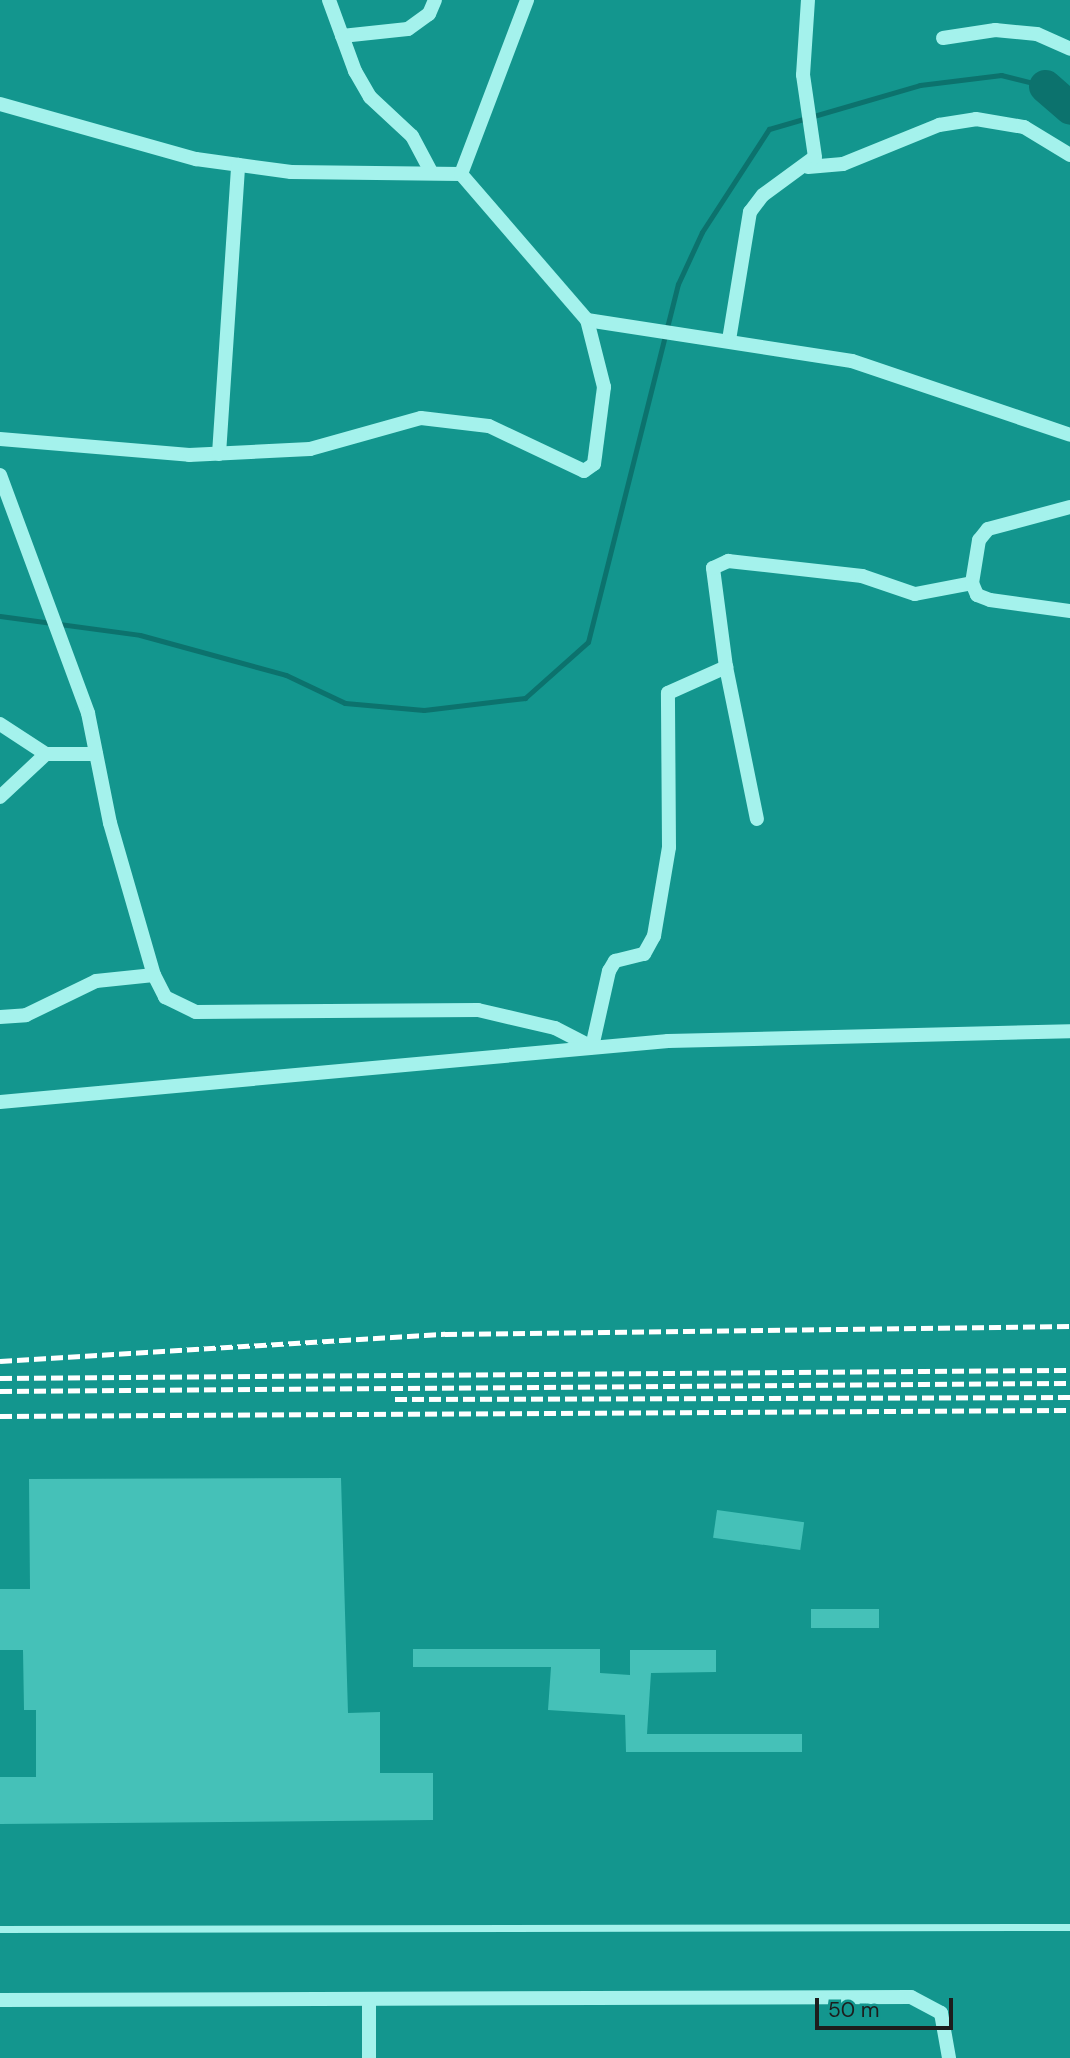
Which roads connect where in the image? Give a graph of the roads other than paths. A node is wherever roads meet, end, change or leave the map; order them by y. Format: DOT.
graph roads {
  1 [pos="329,0"];
  2 [pos="435,0"];
  3 [pos="527,0"];
  4 [pos="808,0"];
  5 [pos="342,36"];
  6 [pos="943,38"];
  7 [pos="1070,49"];
  8 [pos="0,104"];
  9 [pos="1070,155"];
  10 [pos="812,162"];
  11 [pos="238,165"];
  12 [pos="430,170"];
  13 [pos="461,174"];
  14 [pos="587,320"];
  15 [pos="721,339"];
  16 [pos="1070,435"];
  17 [pos="0,439"];
  18 [pos="219,454"];
  19 [pos="0,475"];
  20 [pos="1070,507"];
  21 [pos="972,583"];
  22 [pos="1070,611"];
  23 [pos="726,667"];
  24 [pos="0,724"];
  25 [pos="46,754"];
  26 [pos="96,754"];
  27 [pos="0,797"];
  28 [pos="757,819"];
  29 [pos="154,975"];
  30 [pos="0,1017"];
  31 [pos="1070,1031"];
  32 [pos="592,1047"];
  33 [pos="0,1101"];
  34 [pos="1070,1927"];
  35 [pos="0,1929"];
  36 [pos="0,2000"];
  37 [pos="369,2001"];
  38 [pos="369,2058"];
  39 [pos="949,2058"];
  1 -- 5 [label="street"];
  2 -- 5 [label="street"];
  3 -- 13 [label="street"];
  4 -- 10 [label="street"];
  5 -- 12 [label="street"];
  6 -- 7 [label="street"];
  8 -- 11 [label="street"];
  9 -- 10 [label="street"];
  10 -- 15 [label="street"];
  11 -- 12 [label="street"];
  11 -- 18 [label="street"];
  12 -- 13 [label="street"];
  13 -- 14 [label="street"];
  14 -- 15 [label="street"];
  14 -- 18 [label="street"];
  15 -- 16 [label="street"];
  17 -- 18 [label="street"];
  19 -- 26 [label="street"];
  20 -- 21 [label="street"];
  21 -- 22 [label="street"];
  21 -- 23 [label="street"];
  23 -- 28 [label="street"];
  23 -- 32 [label="street"];
  24 -- 25 [label="street"];
  25 -- 26 [label="street"];
  25 -- 27 [label="street"];
  26 -- 29 [label="street"];
  29 -- 30 [label="street"];
  29 -- 32 [label="street"];
  31 -- 32 [label="street"];
  32 -- 33 [label="street"];
  34 -- 35 [label="lane"];
  36 -- 37 [label="street"];
  37 -- 38 [label="street"];
  37 -- 39 [label="street"];
}
